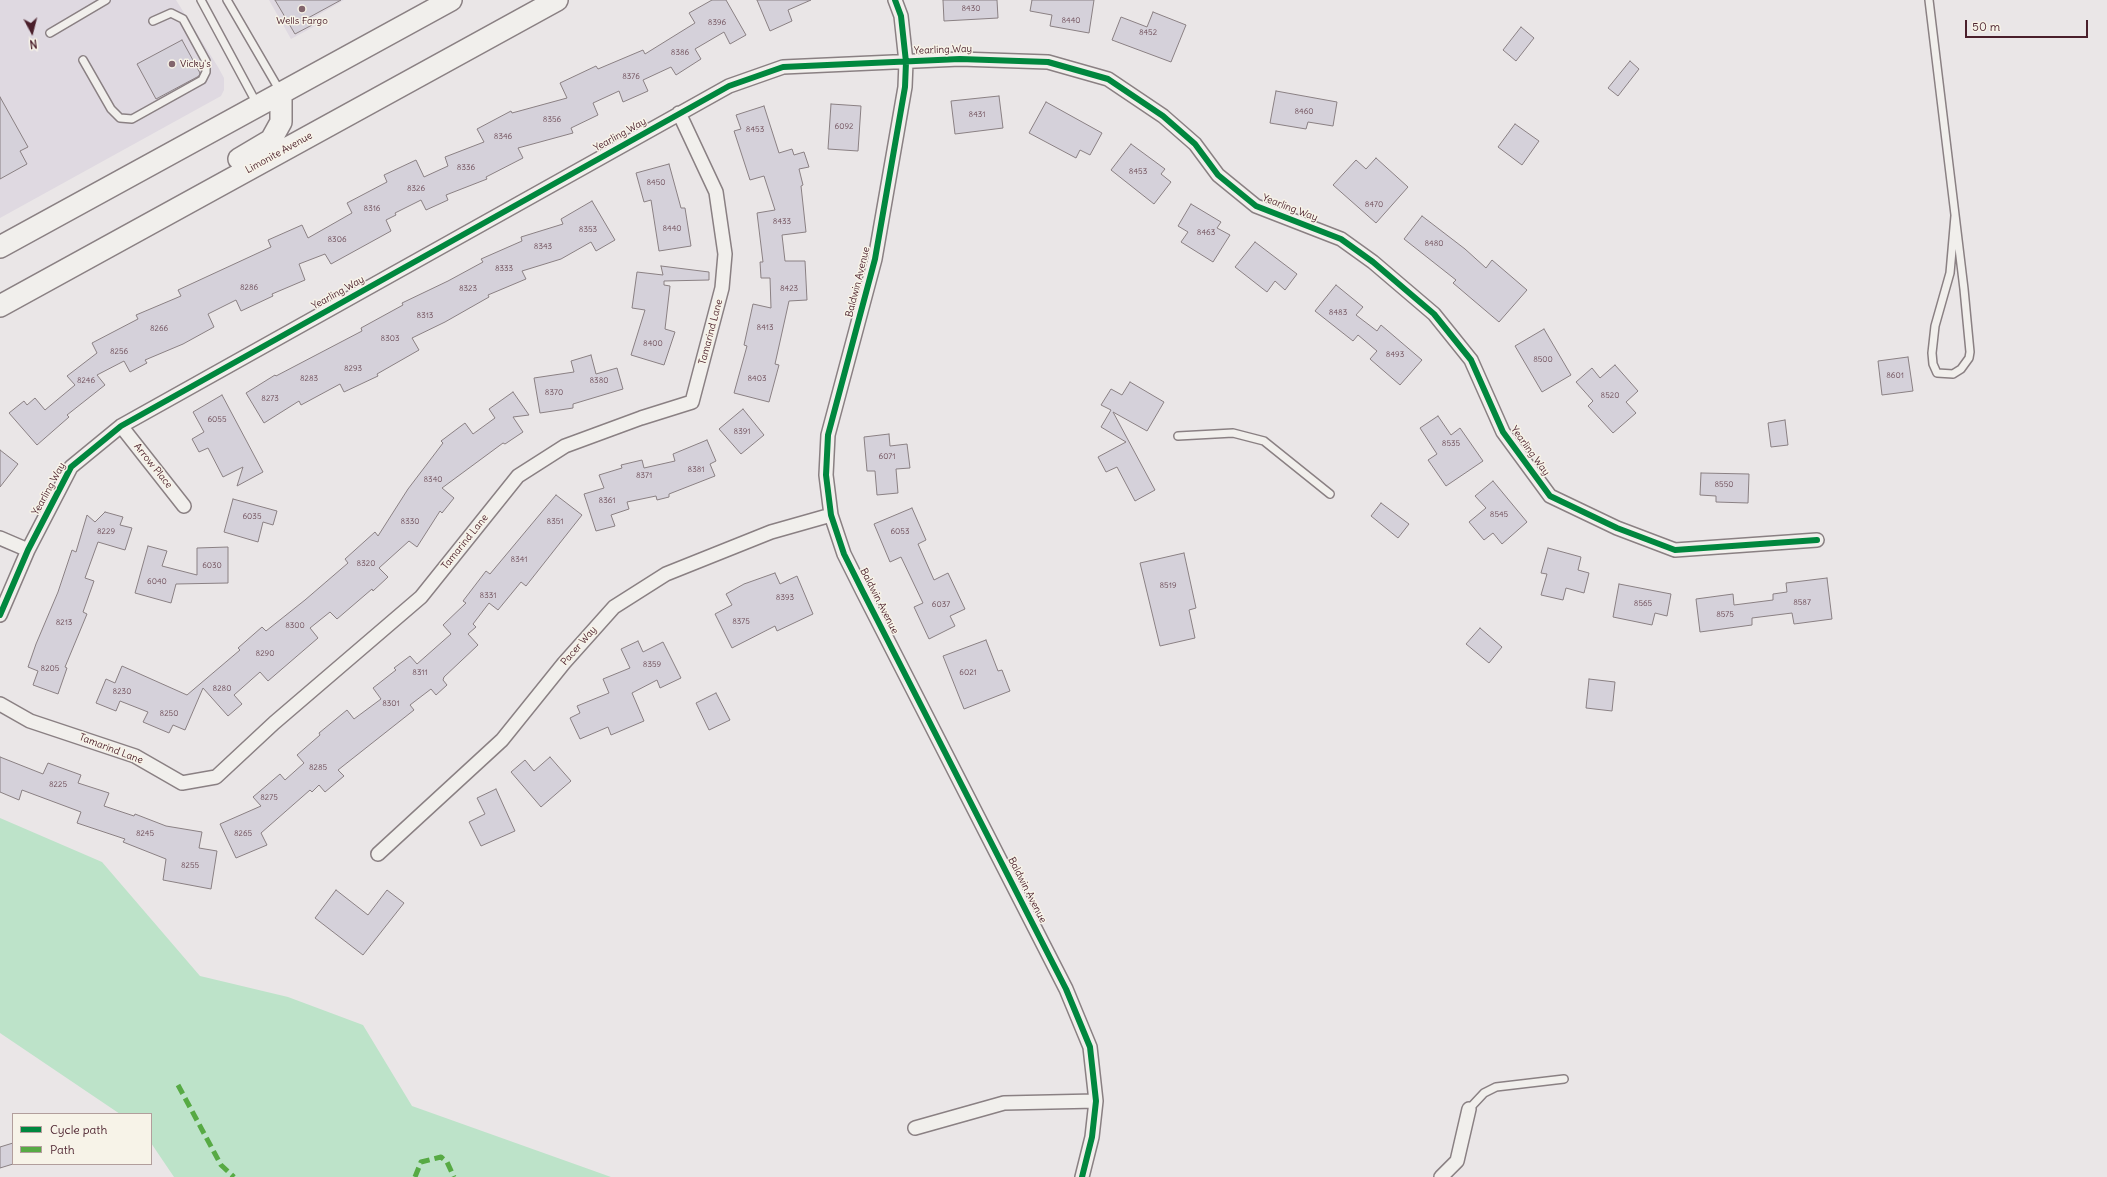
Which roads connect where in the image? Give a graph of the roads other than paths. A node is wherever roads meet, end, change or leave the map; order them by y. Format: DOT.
graph roads {
  1 [pos="106,0"];
  2 [pos="201,0"];
  3 [pos="227,0"];
  4 [pos="452,0"];
  5 [pos="557,0"];
  6 [pos="895,0"];
  7 [pos="1929,0"];
  8 [pos="153,21"];
  9 [pos="50,34"];
  10 [pos="83,60"];
  11 [pos="906,62"];
  12 [pos="281,93"];
  13 [pos="258,106"];
  14 [pos="679,113"];
  15 [pos="1955,216"];
  16 [pos="0,247"];
  17 [pos="79,262"];
  18 [pos="0,306"];
  19 [pos="121,426"];
  20 [pos="1178,436"];
  21 [pos="1330,494"];
  22 [pos="184,506"];
  23 [pos="831,514"];
  24 [pos="0,538"];
  25 [pos="1817,540"];
  26 [pos="28,550"];
  27 [pos="0,615"];
  28 [pos="0,704"];
  29 [pos="378,854"];
  30 [pos="1564,1079"];
  31 [pos="1096,1101"];
  32 [pos="1469,1108"];
  33 [pos="915,1128"];
  34 [pos="1082,1177"];
  35 [pos="1440,1177"];
  1 -- 9 [label="lane"];
  2 -- 13 [label="lane"];
  3 -- 12 [label="lane"];
  4 -- 12 [label="main road"];
  5 -- 17 [label="main road, Limonite Avenue"];
  6 -- 11 [label="street, Baldwin Avenue"];
  7 -- 15 [label="lane"];
  8 -- 10 [label="lane"];
  11 -- 14 [label="street, Yearling Way"];
  11 -- 23 [label="street, Baldwin Avenue"];
  11 -- 25 [label="street, Yearling Way"];
  12 -- 13 [label="main road"];
  12 -- 17 [label="main road"];
  13 -- 16 [label="main road"];
  14 -- 19 [label="street, Yearling Way"];
  14 -- 28 [label="street, Tamarind Lane"];
  15 -- 15 [label="lane"];
  17 -- 18 [label="main road, Limonite Avenue"];
  19 -- 22 [label="street, Arrow Place"];
  19 -- 26 [label="street, Yearling Way"];
  20 -- 21 [label="lane"];
  23 -- 29 [label="street, Pacer Way"];
  23 -- 31 [label="street, Baldwin Avenue"];
  24 -- 26 [label="street"];
  26 -- 27 [label="street, Yearling Way"];
  30 -- 32 [label="lane"];
  31 -- 33 [label="street"];
  31 -- 34 [label="street, Baldwin Avenue"];
  32 -- 35 [label="street"];
}
